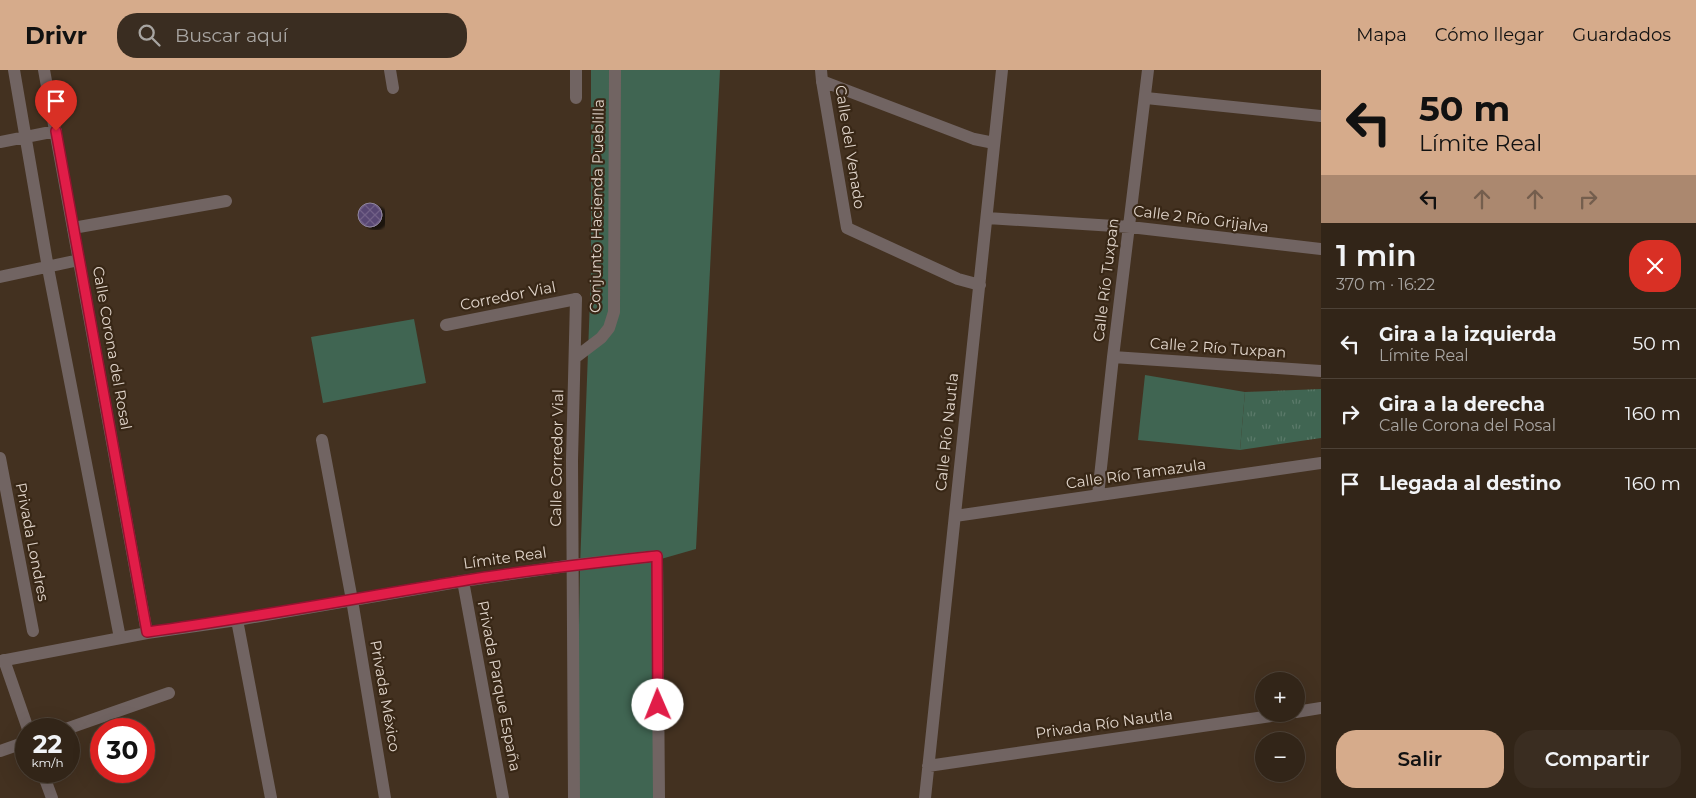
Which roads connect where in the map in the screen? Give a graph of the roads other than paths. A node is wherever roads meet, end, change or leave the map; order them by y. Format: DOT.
graph roads {
  1 [pos="14,70"];
  2 [pos="44,70"];
  3 [pos="390,70"];
  4 [pos="576,70"];
  5 [pos="615,70"];
  6 [pos="1002,70"];
  7 [pos="1148,70"];
  8 [pos="821,75"];
  9 [pos="393,88"];
  10 [pos="576,98"];
  11 [pos="1146,98"];
  12 [pos="1321,116"];
  13 [pos="56,131"];
  14 [pos="26,137"];
  15 [pos="0,142"];
  16 [pos="994,143"];
  17 [pos="226,202"];
  18 [pos="987,218"];
  19 [pos="1130,226"];
  20 [pos="73,228"];
  21 [pos="1321,249"];
  22 [pos="79,260"];
  23 [pos="48,268"];
  24 [pos="0,277"];
  25 [pos="980,285"];
  26 [pos="576,299"];
  27 [pos="446,325"];
  28 [pos="576,356"];
  29 [pos="1113,358"];
  30 [pos="1321,372"];
  31 [pos="322,440"];
  32 [pos="0,458"];
  33 [pos="1321,463"];
  34 [pos="1098,495"];
  35 [pos="955,516"];
  36 [pos="573,565"];
  37 [pos="463,581"];
  38 [pos="352,600"];
  39 [pos="237,620"];
  40 [pos="33,631"];
  41 [pos="147,632"];
  42 [pos="120,638"];
  43 [pos="2,660"];
  44 [pos="169,693"];
  45 [pos="1321,708"];
  46 [pos="1305,711"];
  47 [pos="24,718"];
  48 [pos="1255,718"];
  49 [pos="80,724"];
  50 [pos="15,746"];
  51 [pos="0,751"];
  52 [pos="928,766"];
  53 [pos="46,783"];
  54 [pos="52,798"];
  55 [pos="271,798"];
  56 [pos="385,798"];
  57 [pos="503,798"];
  58 [pos="574,798"];
  59 [pos="659,798"];
  60 [pos="925,798"];
  1 -- 14 [label="street"];
  2 -- 13 [label="street, Calle Corona del Rosal"];
  3 -- 9 [label="street"];
  4 -- 10 [label="street"];
  5 -- 28 [label="street, Conjunto Hacienda Pueblilla"];
  6 -- 16 [label="street, Calle Río Nautla"];
  7 -- 11 [label="street, Calle Río Tuxpan"];
  8 -- 16 [label="street, Calle del Venado"];
  8 -- 25 [label="street, Calle del Venado"];
  11 -- 12 [label="street"];
  11 -- 19 [label="street, Calle Río Tuxpan"];
  13 -- 14 [label="street"];
  13 -- 20 [label="street, Calle Corona del Rosal"];
  14 -- 15 [label="street"];
  14 -- 23 [label="street"];
  16 -- 18 [label="street, Calle Río Nautla"];
  17 -- 20 [label="street"];
  18 -- 19 [label="street, Calle 2 Río Grijalva"];
  18 -- 25 [label="street, Calle Río Nautla"];
  19 -- 21 [label="street, Calle 2 Río Grijalva"];
  19 -- 29 [label="street, Calle Río Tuxpan"];
  20 -- 22 [label="street, Calle Corona del Rosal"];
  22 -- 23 [label="street"];
  22 -- 41 [label="street, Calle Corona del Rosal"];
  23 -- 24 [label="street"];
  23 -- 42 [label="street"];
  25 -- 35 [label="street, Calle Río Nautla"];
  26 -- 27 [label="street, Corredor Vial"];
  26 -- 28 [label="street, Calle Corredor Vial"];
  28 -- 36 [label="street, Calle Corredor Vial"];
  29 -- 30 [label="street, Calle 2 Río Tuxpan"];
  29 -- 34 [label="street, Calle Río Tuxpan"];
  31 -- 38 [label="street, Privada México"];
  32 -- 40 [label="street, Privada Londres"];
  33 -- 34 [label="street, Calle Río Tamazula"];
  34 -- 35 [label="street, Calle Río Tamazula"];
  35 -- 52 [label="street, Calle Río Nautla"];
  36 -- 37 [label="street, Límite Real"];
  36 -- 58 [label="street, Calle Corredor Vial"];
  36 -- 59 [label="street, Límite Real"];
  37 -- 38 [label="street, Límite Real"];
  37 -- 57 [label="street, Privada Parque España"];
  38 -- 39 [label="street, Límite Real"];
  38 -- 56 [label="street, Privada México"];
  39 -- 41 [label="street, Límite Real"];
  39 -- 55 [label="street"];
  41 -- 42 [label="street, Límite Real"];
  42 -- 43 [label="street, Límite Real"];
  43 -- 47 [label="street"];
  44 -- 49 [label="street"];
  45 -- 46 [label="street"];
  48 -- 52 [label="street, Privada Río Nautla"];
  50 -- 51 [label="street"];
  52 -- 60 [label="street, Calle Río Nautla"];
  53 -- 54 [label="street"];
}
